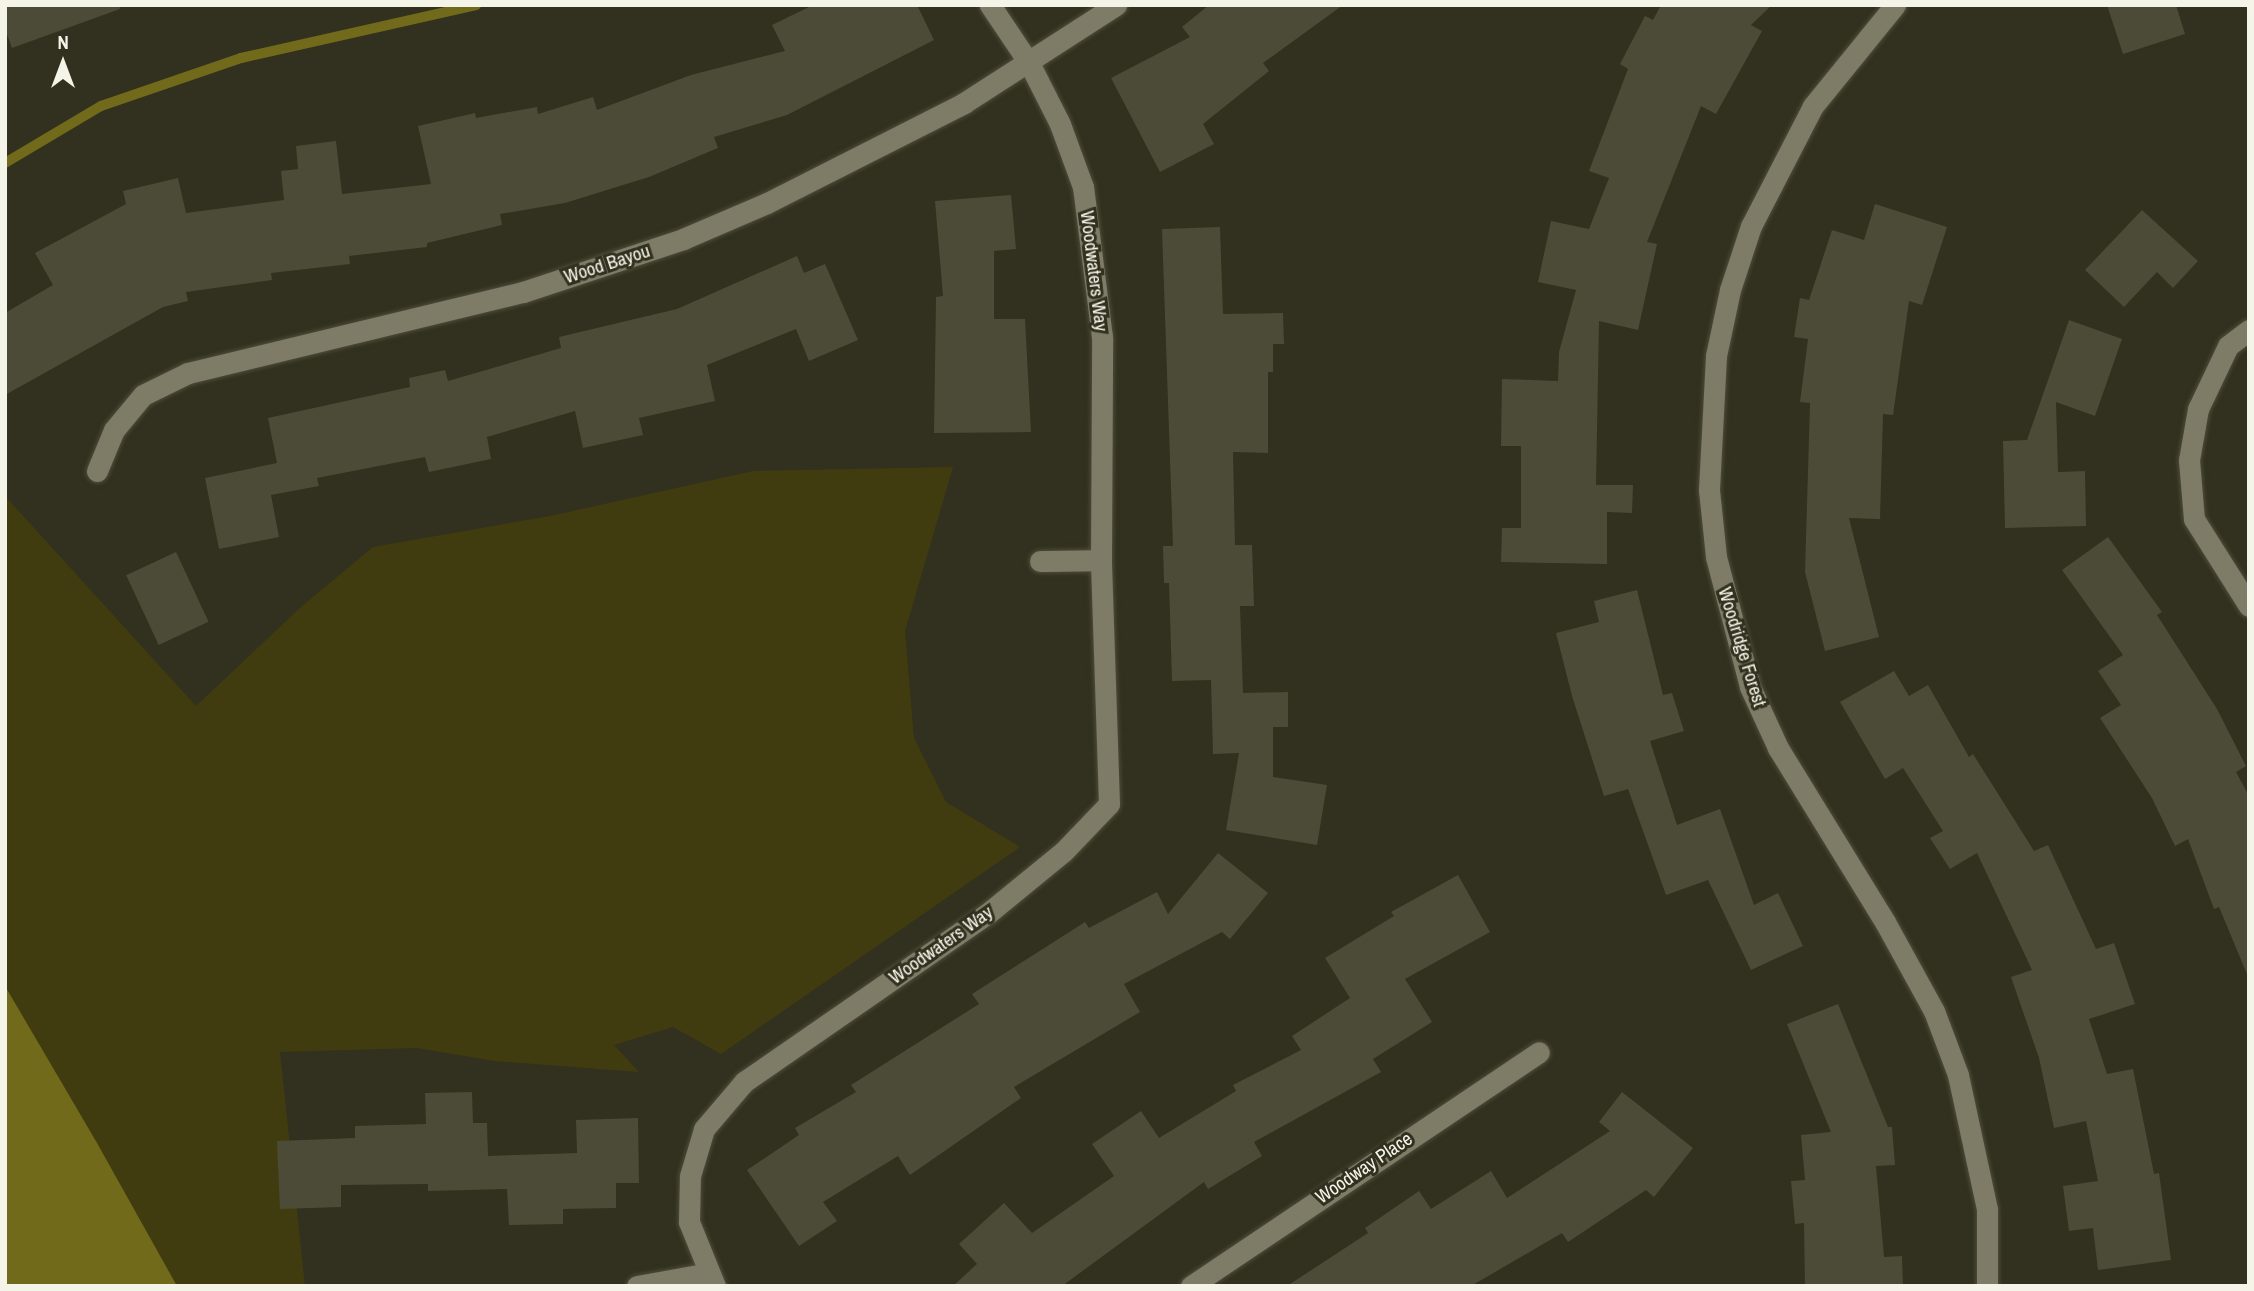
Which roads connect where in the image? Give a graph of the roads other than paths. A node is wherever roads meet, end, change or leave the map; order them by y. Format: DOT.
graph roads {
  1 [pos="990,5"];
  2 [pos="1116,5"];
  3 [pos="1895,5"];
  4 [pos="1029,63"];
  5 [pos="2249,330"];
  6 [pos="97,471"];
  7 [pos="1101,560"];
  8 [pos="1040,561"];
  9 [pos="2249,607"];
  10 [pos="1539,1052"];
  11 [pos="712,1279"];
  12 [pos="637,1286"];
  13 [pos="1191,1286"];
  14 [pos="1987,1286"];
  1 -- 4 [label="street, Woodwaters Way"];
  2 -- 4 [label="street, Wood Bayou"];
  3 -- 14 [label="street, Woodridge Forest"];
  4 -- 6 [label="street, Wood Bayou"];
  4 -- 7 [label="street, Woodwaters Way"];
  5 -- 9 [label="street"];
  7 -- 8 [label="street"];
  7 -- 11 [label="street, Woodwaters Way"];
  10 -- 13 [label="street, Woodway Place"];
  11 -- 12 [label="street"];
}
